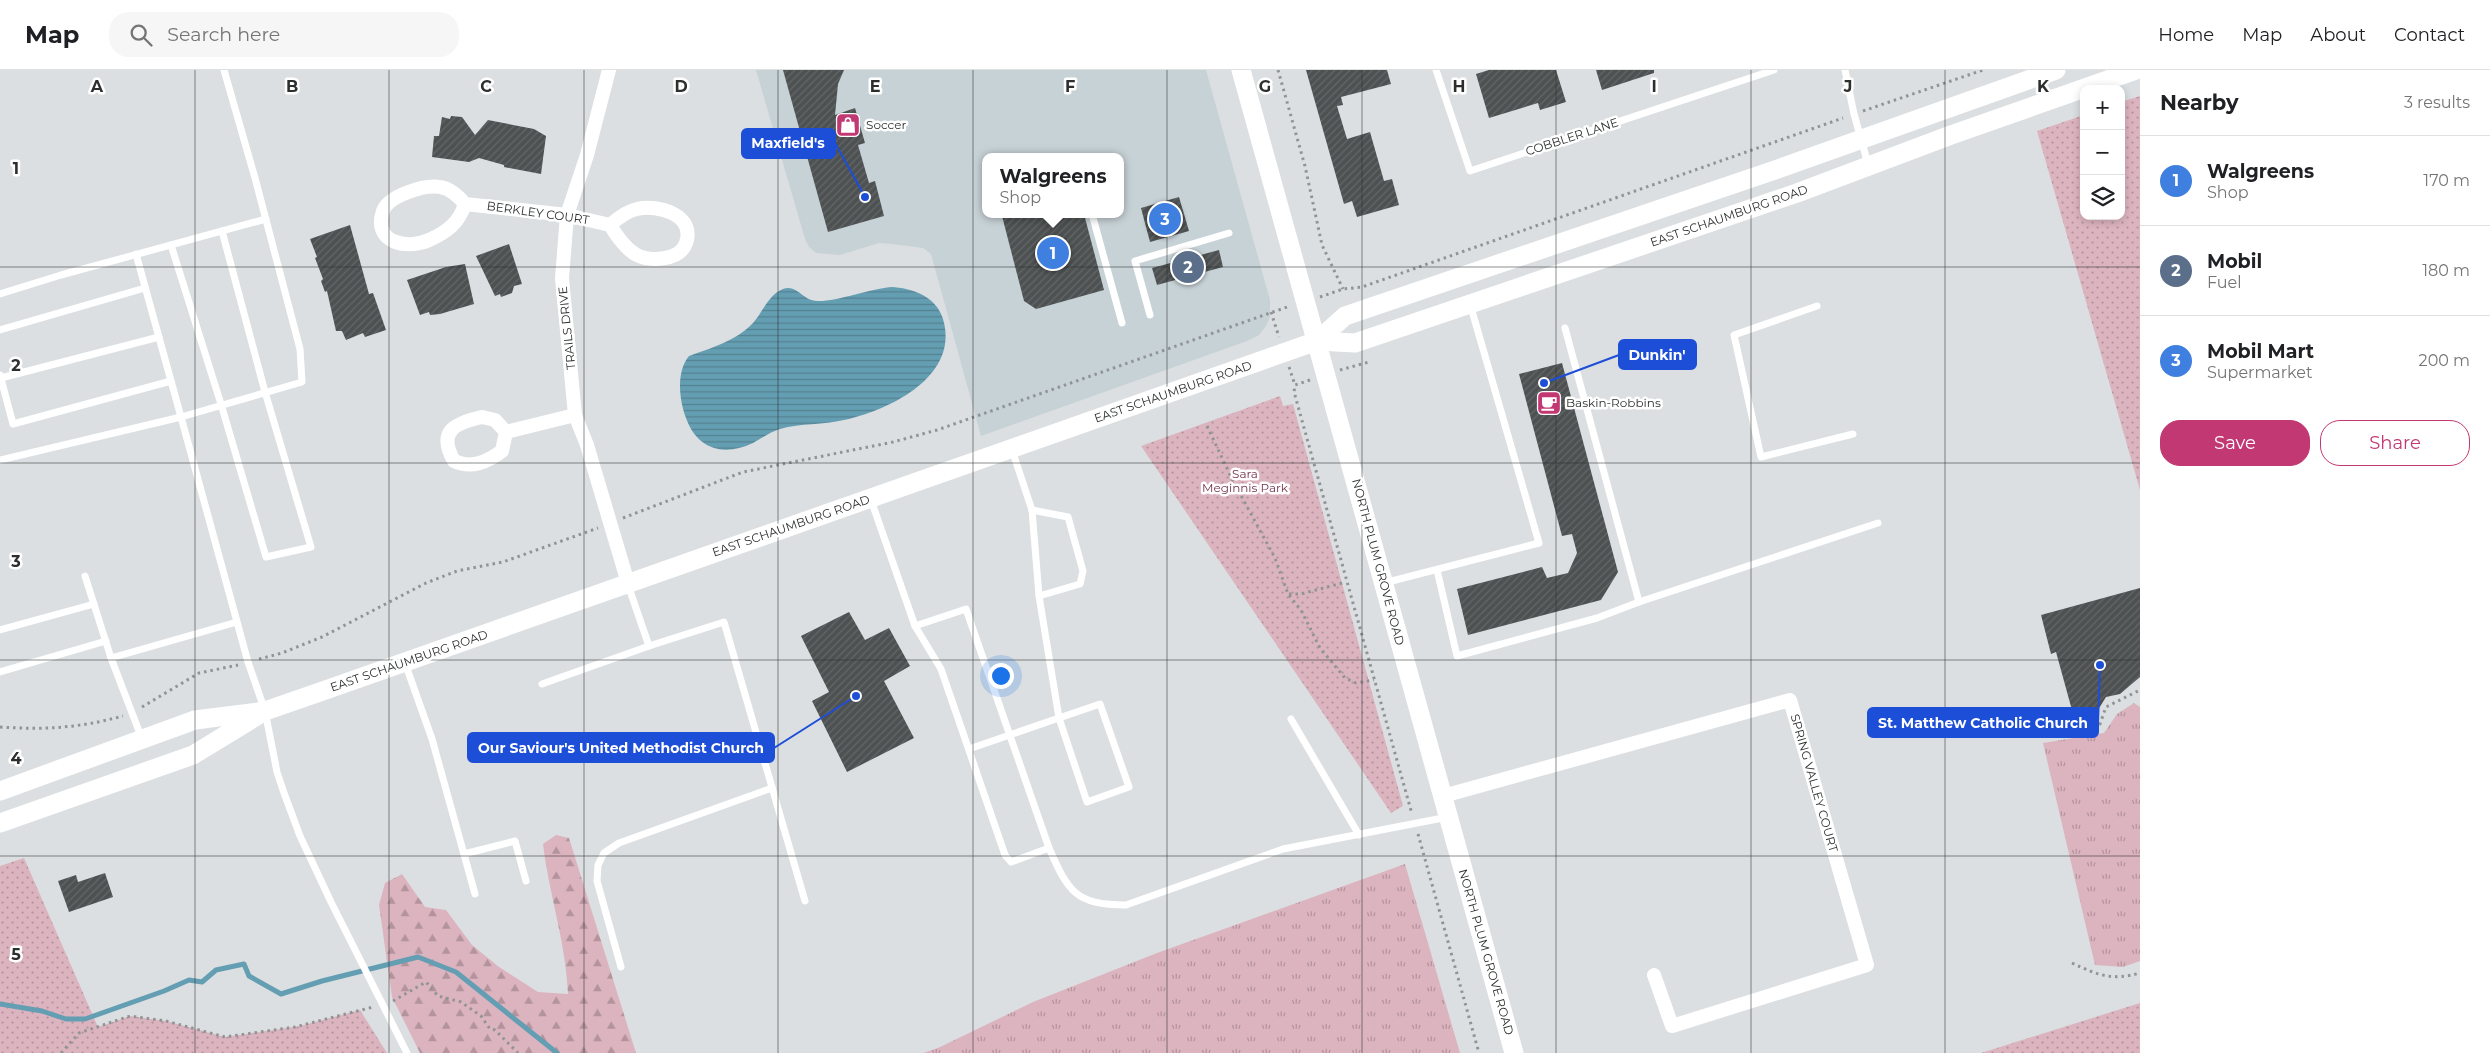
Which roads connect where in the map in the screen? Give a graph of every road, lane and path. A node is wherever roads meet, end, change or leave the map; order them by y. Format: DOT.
graph roads {
  1 [pos="224,70"];
  2 [pos="609,70"];
  3 [pos="1242,70"];
  4 [pos="1278,70"];
  5 [pos="1436,70"];
  6 [pos="1774,70"];
  7 [pos="1845,70"];
  8 [pos="1983,70"];
  9 [pos="2136,70"];
  10 [pos="2051,71"];
  11 [pos="1854,114"];
  12 [pos="1860,139"];
  13 [pos="1869,167"];
  14 [pos="465,204"];
  15 [pos="567,215"];
  16 [pos="1093,218"];
  17 [pos="266,219"];
  18 [pos="610,224"];
  19 [pos="222,231"];
  20 [pos="1229,233"];
  21 [pos="171,245"];
  22 [pos="136,254"];
  23 [pos="145,288"];
  24 [pos="0,294"];
  25 [pos="1470,304"];
  26 [pos="1817,306"];
  27 [pos="1271,312"];
  28 [pos="1150,315"];
  29 [pos="1122,322"];
  30 [pos="1565,328"];
  31 [pos="0,330"];
  32 [pos="159,337"];
  33 [pos="1317,342"];
  34 [pos="0,376"];
  35 [pos="171,382"];
  36 [pos="265,392"];
  37 [pos="1294,392"];
  38 [pos="221,404"];
  39 [pos="575,415"];
  40 [pos="181,417"];
  41 [pos="1207,426"];
  42 [pos="506,432"];
  43 [pos="1854,434"];
  44 [pos="1012,449"];
  45 [pos="0,460"];
  46 [pos="870,498"];
  47 [pos="1032,510"];
  48 [pos="610,523"];
  49 [pos="1878,523"];
  50 [pos="1437,570"];
  51 [pos="86,576"];
  52 [pos="1346,582"];
  53 [pos="1384,583"];
  54 [pos="628,584"];
  55 [pos="1288,594"];
  56 [pos="1039,596"];
  57 [pos="1639,602"];
  58 [pos="94,604"];
  59 [pos="237,622"];
  60 [pos="915,626"];
  61 [pos="0,630"];
  62 [pos="106,641"];
  63 [pos="649,646"];
  64 [pos="111,658"];
  65 [pos="248,662"];
  66 [pos="405,663"];
  67 [pos="0,672"];
  68 [pos="1374,680"];
  69 [pos="542,684"];
  70 [pos="2140,694"];
  71 [pos="132,712"];
  72 [pos="264,712"];
  73 [pos="1059,718"];
  74 [pos="1291,719"];
  75 [pos="0,727"];
  76 [pos="1010,735"];
  77 [pos="2010,735"];
  78 [pos="142,739"];
  79 [pos="969,749"];
  80 [pos="772,788"];
  81 [pos="0,791"];
  82 [pos="1443,796"];
  83 [pos="1449,817"];
  84 [pos="0,823"];
  85 [pos="1415,824"];
  86 [pos="1359,835"];
  87 [pos="1049,848"];
  88 [pos="464,854"];
  89 [pos="526,881"];
  90 [pos="474,894"];
  91 [pos="805,901"];
  92 [pos="2072,963"];
  93 [pos="621,967"];
  94 [pos="2140,973"];
  95 [pos="1654,975"];
  96 [pos="381,1004"];
  97 [pos="61,1053"];
  98 [pos="407,1053"];
  99 [pos="518,1053"];
  100 [pos="1479,1053"];
  101 [pos="1514,1053"];
  1 -- 17 [label="lane"];
  2 -- 15 [label="street, TRAILS DRIVE"];
  3 -- 33 [label="main road, NORTH PLUM GROVE ROAD"];
  4 -- 11 [label="path"];
  5 -- 6 [label="lane, COBBLER LANE"];
  7 -- 11 [label="lane"];
  8 -- 11 [label="path"];
  9 -- 13 [label="main road, EAST SCHAUMBURG ROAD"];
  10 -- 12 [label="main road, EAST SCHAUMBURG ROAD"];
  11 -- 12 [label="lane"];
  12 -- 13 [label="lane"];
  12 -- 33 [label="main road, EAST SCHAUMBURG ROAD"];
  13 -- 25 [label="main road, EAST SCHAUMBURG ROAD"];
  14 -- 14 [label="street, BERKLEY COURT"];
  14 -- 15 [label="street, BERKLEY COURT"];
  15 -- 18 [label="street, BERKLEY COURT"];
  15 -- 39 [label="street, TRAILS DRIVE"];
  16 -- 29 [label="lane"];
  17 -- 19 [label="lane"];
  17 -- 36 [label="lane"];
  18 -- 18 [label="street"];
  19 -- 21 [label="lane"];
  19 -- 36 [label="lane"];
  20 -- 28 [label="lane"];
  21 -- 22 [label="lane"];
  21 -- 38 [label="lane"];
  22 -- 23 [label="lane"];
  22 -- 24 [label="lane"];
  23 -- 31 [label="lane"];
  23 -- 32 [label="lane"];
  25 -- 33 [label="main road, EAST SCHAUMBURG ROAD"];
  25 -- 50 [label="lane"];
  26 -- 43 [label="lane"];
  27 -- 48 [label="path"];
  30 -- 57 [label="lane"];
  32 -- 34 [label="lane"];
  32 -- 35 [label="lane"];
  33 -- 44 [label="main road, EAST SCHAUMBURG ROAD"];
  33 -- 53 [label="main road, NORTH PLUM GROVE ROAD"];
  34 -- 35 [label="lane"];
  35 -- 40 [label="lane"];
  36 -- 38 [label="lane"];
  36 -- 38 [label="lane"];
  37 -- 52 [label="path"];
  38 -- 40 [label="lane"];
  39 -- 42 [label="street"];
  39 -- 48 [label="street, TRAILS DRIVE"];
  40 -- 45 [label="lane"];
  40 -- 59 [label="lane"];
  41 -- 55 [label="path"];
  44 -- 46 [label="main road, EAST SCHAUMBURG ROAD"];
  44 -- 47 [label="lane"];
  46 -- 54 [label="main road, EAST SCHAUMBURG ROAD"];
  46 -- 60 [label="lane"];
  47 -- 56 [label="lane"];
  47 -- 56 [label="lane"];
  48 -- 54 [label="street, TRAILS DRIVE"];
  48 -- 65 [label="path"];
  49 -- 57 [label="lane"];
  50 -- 53 [label="lane"];
  50 -- 57 [label="lane"];
  51 -- 58 [label="lane"];
  52 -- 55 [label="path"];
  52 -- 68 [label="path"];
  53 -- 82 [label="main road, NORTH PLUM GROVE ROAD"];
  54 -- 63 [label="lane"];
  54 -- 66 [label="main road, EAST SCHAUMBURG ROAD"];
  55 -- 68 [label="path"];
  56 -- 73 [label="lane"];
  58 -- 61 [label="lane"];
  58 -- 62 [label="lane"];
  59 -- 64 [label="lane"];
  59 -- 65 [label="lane"];
  60 -- 76 [label="lane"];
  60 -- 79 [label="lane"];
  62 -- 64 [label="lane"];
  62 -- 67 [label="lane"];
  63 -- 69 [label="lane"];
  63 -- 80 [label="lane"];
  64 -- 71 [label="lane"];
  65 -- 71 [label="path"];
  65 -- 72 [label="lane"];
  66 -- 72 [label="main road, EAST SCHAUMBURG ROAD"];
  66 -- 88 [label="lane"];
  68 -- 85 [label="path"];
  70 -- 77 [label="path"];
  71 -- 75 [label="path"];
  71 -- 78 [label="lane"];
  72 -- 78 [label="main road, EAST SCHAUMBURG ROAD"];
  72 -- 84 [label="main road, EAST SCHAUMBURG ROAD"];
  72 -- 96 [label="lane"];
  73 -- 73 [label="lane"];
  73 -- 76 [label="lane"];
  74 -- 86 [label="lane"];
  76 -- 79 [label="lane"];
  76 -- 87 [label="lane"];
  78 -- 81 [label="main road, EAST SCHAUMBURG ROAD"];
  79 -- 87 [label="lane"];
  80 -- 91 [label="lane"];
  80 -- 93 [label="lane"];
  82 -- 83 [label="main road, NORTH PLUM GROVE ROAD"];
  82 -- 95 [label="street, SPRING VALLEY COURT"];
  83 -- 85 [label="lane"];
  83 -- 101 [label="main road, NORTH PLUM GROVE ROAD"];
  85 -- 86 [label="lane"];
  85 -- 100 [label="path"];
  86 -- 87 [label="lane"];
  88 -- 89 [label="lane"];
  88 -- 90 [label="lane"];
  92 -- 94 [label="path"];
  96 -- 97 [label="path"];
  96 -- 98 [label="lane"];
  96 -- 99 [label="path"];
}
